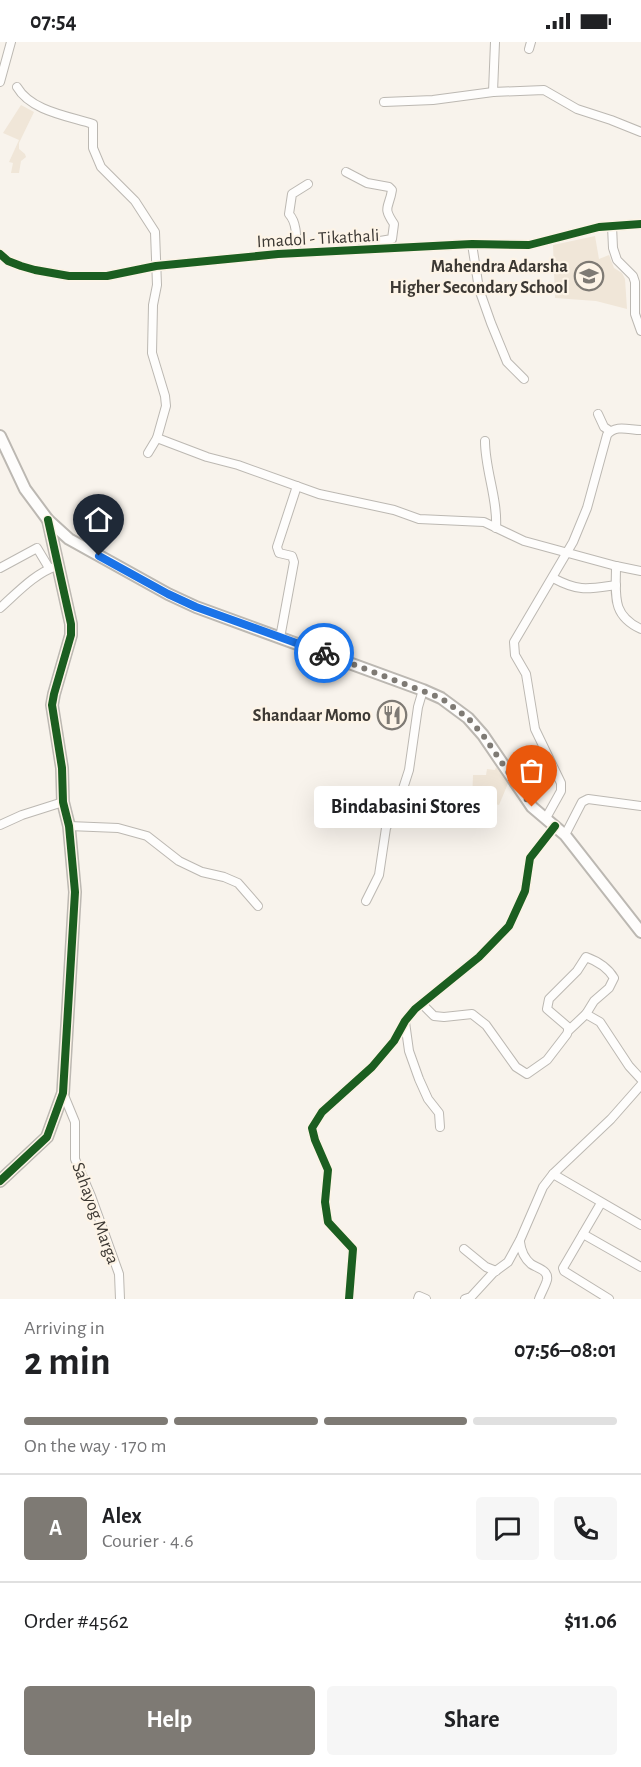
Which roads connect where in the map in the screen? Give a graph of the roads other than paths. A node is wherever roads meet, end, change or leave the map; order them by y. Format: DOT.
graph roads {
  1 [pos="11,42"];
  2 [pos="495,42"];
  3 [pos="2,70"];
  4 [pos="0,82"];
  5 [pos="17,87"];
  6 [pos="493,92"];
  7 [pos="384,102"];
  8 [pos="641,132"];
  9 [pos="346,172"];
  10 [pos="308,184"];
  11 [pos="641,224"];
  12 [pos="612,225"];
  13 [pos="472,244"];
  14 [pos="355,251"];
  15 [pos="296,253"];
  16 [pos="0,254"];
  17 [pos="156,266"];
  18 [pos="641,331"];
  19 [pos="524,379"];
  20 [pos="598,414"];
  21 [pos="641,430"];
  22 [pos="610,431"];
  23 [pos="0,436"];
  24 [pos="157,438"];
  25 [pos="485,441"];
  26 [pos="148,453"];
  27 [pos="297,486"];
  28 [pos="48,520"];
  29 [pos="496,528"];
  30 [pos="566,552"];
  31 [pos="616,566"];
  32 [pos="53,567"];
  33 [pos="0,568"];
  34 [pos="641,571"];
  35 [pos="553,578"];
  36 [pos="616,585"];
  37 [pos="0,608"];
  38 [pos="641,629"];
  39 [pos="280,638"];
  40 [pos="423,690"];
  41 [pos="63,802"];
  42 [pos="641,806"];
  43 [pos="546,818"];
  44 [pos="0,825"];
  45 [pos="69,826"];
  46 [pos="555,826"];
  47 [pos="565,835"];
  48 [pos="366,901"];
  49 [pos="258,906"];
  50 [pos="641,932"];
  51 [pos="422,1004"];
  52 [pos="586,1014"];
  53 [pos="405,1021"];
  54 [pos="568,1031"];
  55 [pos="641,1079"];
  56 [pos="641,1085"];
  57 [pos="63,1093"];
  58 [pos="440,1127"];
  59 [pos="553,1174"];
  60 [pos="0,1181"];
  61 [pos="602,1203"];
  62 [pos="641,1225"];
  63 [pos="583,1234"];
  64 [pos="520,1240"];
  65 [pos="464,1249"];
  66 [pos="641,1267"];
  67 [pos="496,1271"];
  68 [pos="120,1299"];
  69 [pos="349,1299"];
  70 [pos="418,1299"];
  71 [pos="426,1299"];
  72 [pos="465,1299"];
  73 [pos="539,1299"];
  74 [pos="609,1299"];
  1 -- 3 [label="street"];
  2 -- 6 [label="street"];
  3 -- 4 [label="street"];
  5 -- 17 [label="street"];
  6 -- 7 [label="street"];
  6 -- 8 [label="street"];
  9 -- 14 [label="street"];
  10 -- 15 [label="street"];
  11 -- 12 [label="street, Imadol - Tikathali"];
  12 -- 13 [label="street, Imadol - Tikathali"];
  12 -- 18 [label="street"];
  13 -- 14 [label="street, Imadol - Tikathali"];
  13 -- 19 [label="street"];
  14 -- 15 [label="street, Imadol - Tikathali"];
  15 -- 17 [label="street, Imadol - Tikathali"];
  16 -- 17 [label="street, Imadol - Tikathali"];
  17 -- 24 [label="street"];
  20 -- 22 [label="street"];
  21 -- 22 [label="street"];
  22 -- 30 [label="street"];
  23 -- 28 [label="main road"];
  24 -- 26 [label="street"];
  24 -- 27 [label="street"];
  25 -- 29 [label="street"];
  27 -- 29 [label="street"];
  27 -- 39 [label="street"];
  28 -- 32 [label="main road"];
  28 -- 39 [label="main road"];
  29 -- 30 [label="street"];
  30 -- 31 [label="street"];
  30 -- 35 [label="street"];
  31 -- 34 [label="street"];
  31 -- 36 [label="street"];
  32 -- 33 [label="street"];
  32 -- 37 [label="street"];
  32 -- 41 [label="main road"];
  35 -- 36 [label="street"];
  35 -- 43 [label="street"];
  36 -- 38 [label="street"];
  39 -- 40 [label="main road"];
  40 -- 43 [label="main road"];
  40 -- 48 [label="street"];
  41 -- 44 [label="street"];
  41 -- 45 [label="main road"];
  42 -- 47 [label="street"];
  43 -- 46 [label="main road"];
  45 -- 49 [label="street"];
  45 -- 57 [label="main road"];
  46 -- 47 [label="main road"];
  46 -- 51 [label="street"];
  47 -- 50 [label="main road"];
  51 -- 53 [label="street"];
  51 -- 54 [label="street"];
  52 -- 54 [label="street"];
  52 -- 54 [label="street"];
  52 -- 55 [label="street"];
  53 -- 58 [label="street"];
  53 -- 69 [label="street"];
  56 -- 59 [label="street"];
  57 -- 60 [label="main road"];
  57 -- 68 [label="street, Sahayog Marga"];
  59 -- 61 [label="street"];
  59 -- 64 [label="street"];
  61 -- 62 [label="street"];
  61 -- 63 [label="street"];
  63 -- 66 [label="street"];
  63 -- 74 [label="street"];
  64 -- 67 [label="street"];
  64 -- 73 [label="street"];
  65 -- 67 [label="street"];
  67 -- 72 [label="street"];
  70 -- 71 [label="street"];
}
